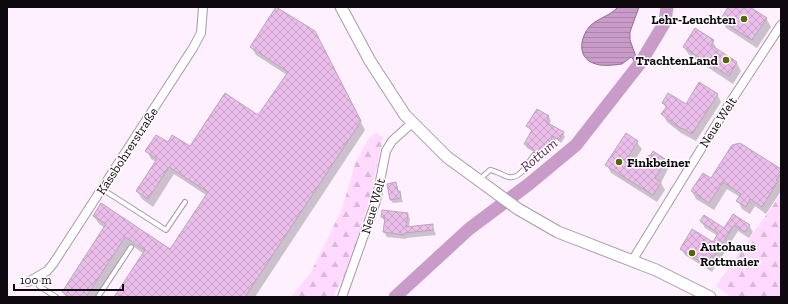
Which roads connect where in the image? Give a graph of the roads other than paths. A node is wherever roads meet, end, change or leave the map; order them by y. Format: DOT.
graph roads {
  1 [pos="203,7"];
  2 [pos="341,7"];
  3 [pos="781,25"];
  4 [pos="412,123"];
  5 [pos="534,155"];
  6 [pos="479,181"];
  7 [pos="102,189"];
  8 [pos="185,202"];
  9 [pos="131,247"];
  10 [pos="632,261"];
  11 [pos="32,280"];
  12 [pos="56,297"];
  13 [pos="98,297"];
  14 [pos="342,297"];
  15 [pos="710,297"];
  1 -- 7 [label="street, Kässbohrerstraße"];
  2 -- 4 [label="main road"];
  3 -- 10 [label="street, Neue Welt"];
  4 -- 6 [label="main road"];
  4 -- 14 [label="street, Neue Welt"];
  5 -- 6 [label="lane"];
  6 -- 10 [label="main road"];
  7 -- 8 [label="lane"];
  7 -- 11 [label="street, Kässbohrerstraße"];
  9 -- 13 [label="lane"];
  10 -- 15 [label="main road"];
  11 -- 12 [label="lane"];
}
